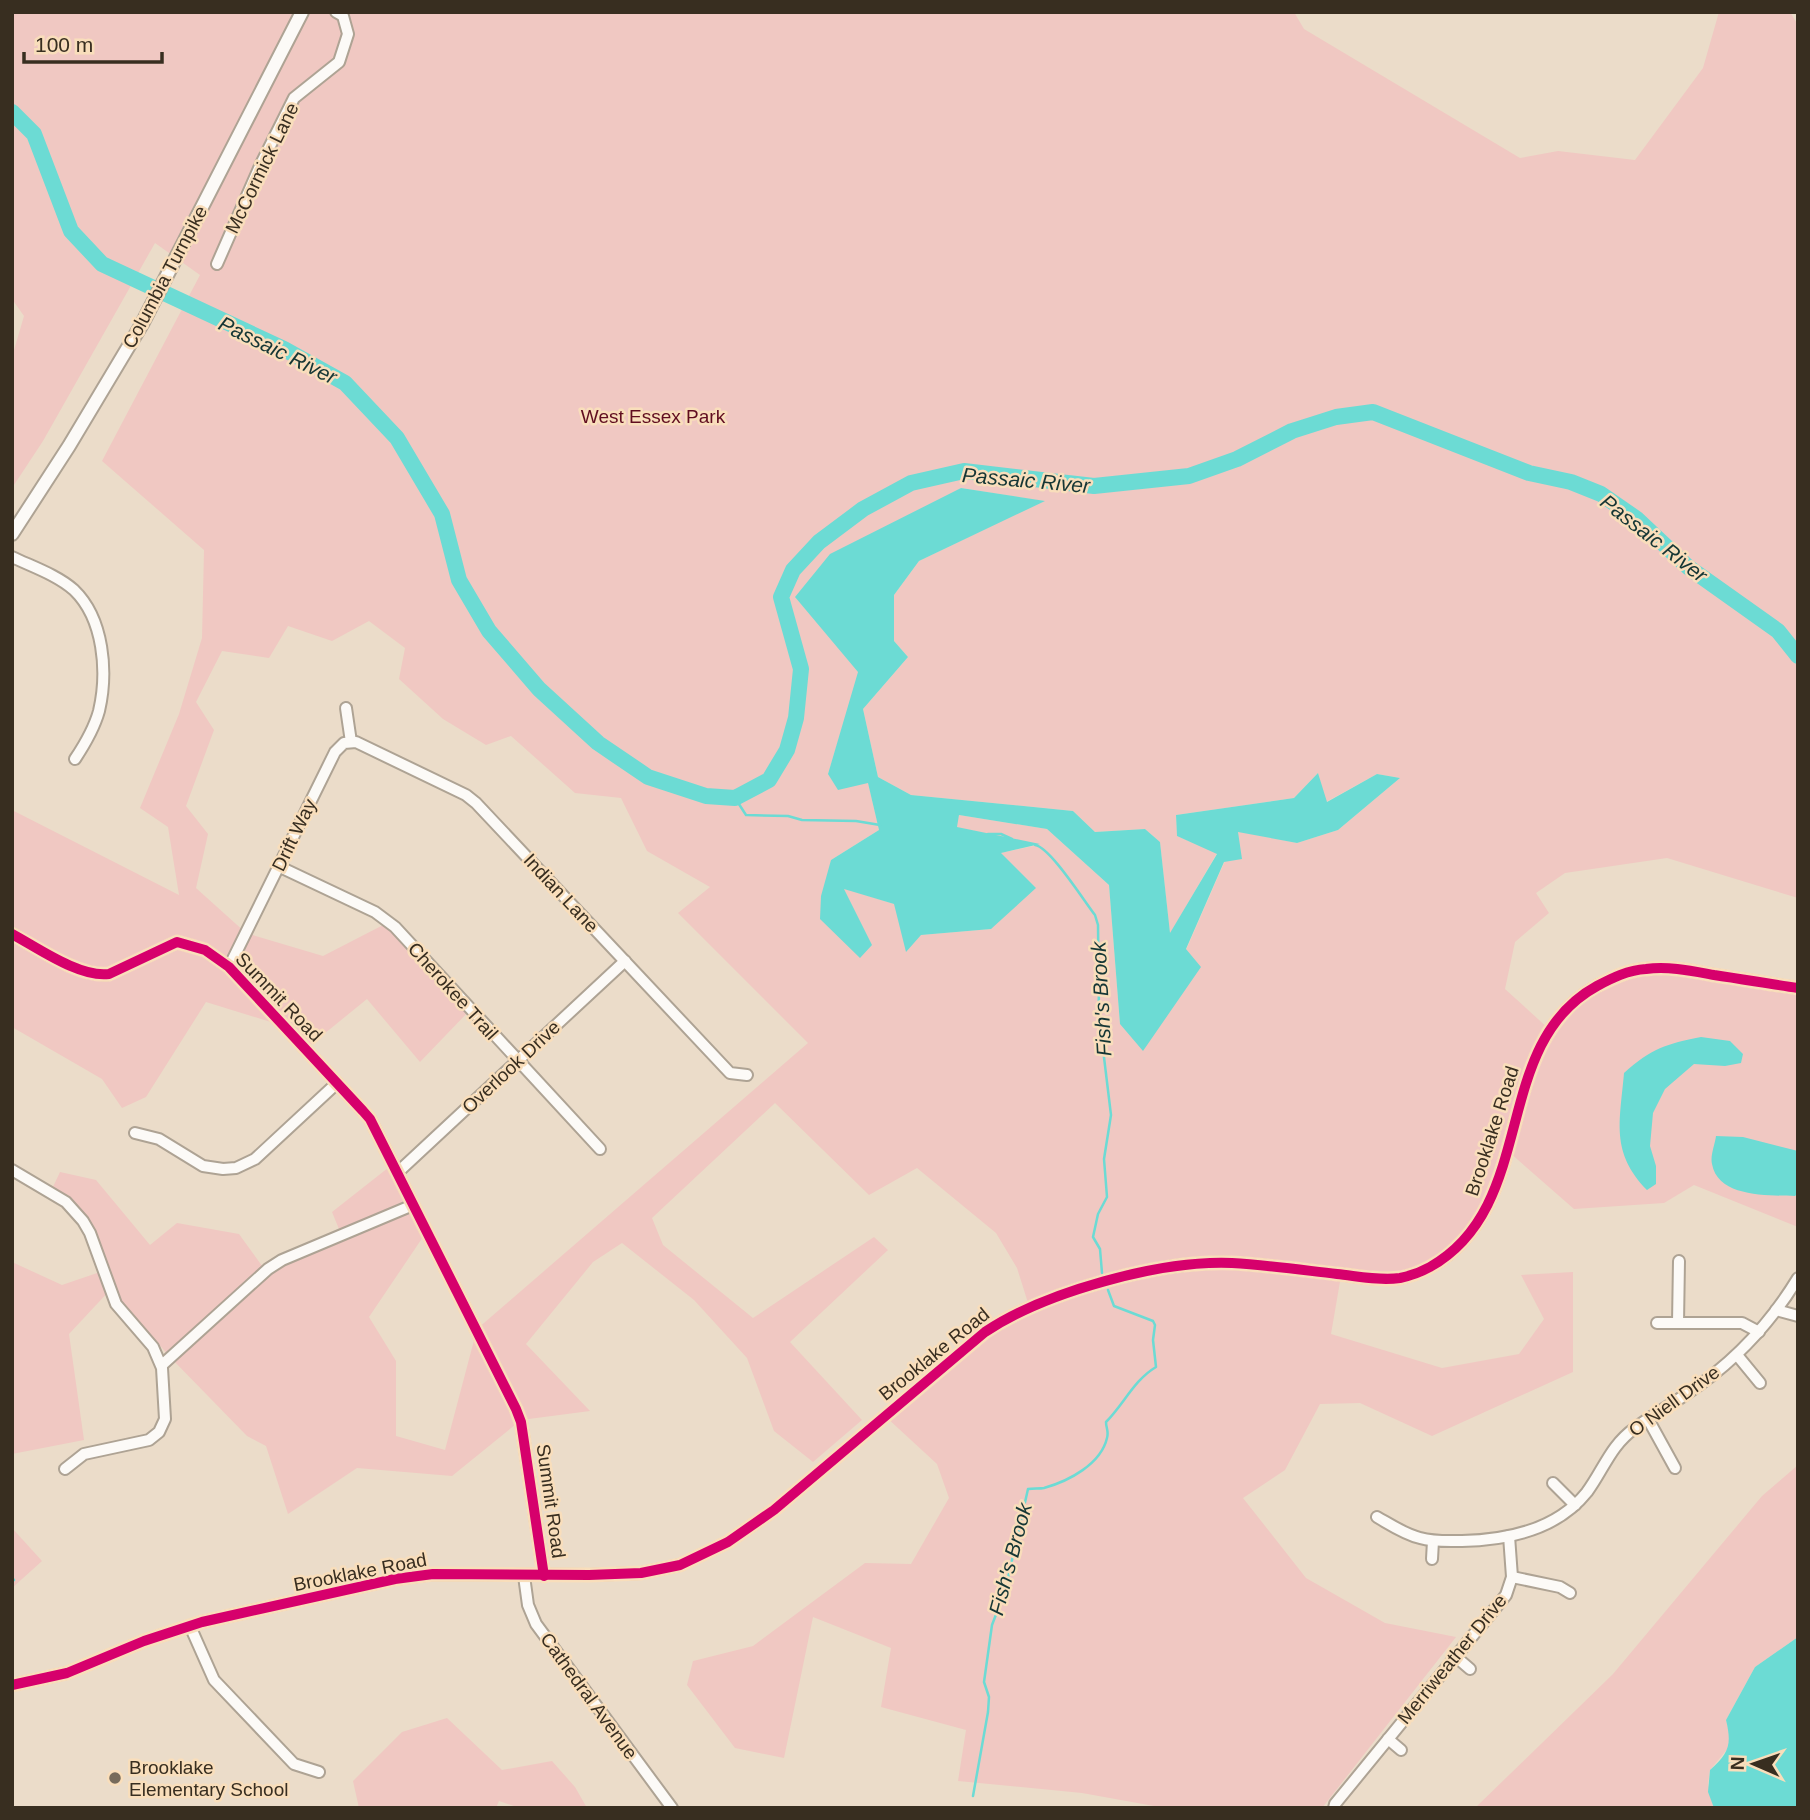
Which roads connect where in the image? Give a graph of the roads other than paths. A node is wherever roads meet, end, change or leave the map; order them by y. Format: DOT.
graph roads {
  1 [pos="302,12"];
  2 [pos="336,12"];
  3 [pos="218,264"];
  4 [pos="12,534"];
  5 [pos="12,558"];
  6 [pos="346,708"];
  7 [pos="351,742"];
  8 [pos="75,759"];
  9 [pos="280,867"];
  10 [pos="12,934"];
  11 [pos="625,961"];
  12 [pos="229,967"];
  13 [pos="1798,988"];
  14 [pos="517,1061"];
  15 [pos="747,1076"];
  16 [pos="337,1083"];
  17 [pos="135,1133"];
  18 [pos="600,1149"];
  19 [pos="12,1170"];
  20 [pos="397,1173"];
  21 [pos="413,1205"];
  22 [pos="1679,1261"];
  23 [pos="1798,1278"];
  24 [pos="1776,1310"];
  25 [pos="1798,1316"];
  26 [pos="1657,1323"];
  27 [pos="1678,1323"];
  28 [pos="1759,1332"];
  29 [pos="1737,1355"];
  30 [pos="162,1365"];
  31 [pos="1760,1383"];
  32 [pos="1648,1419"];
  33 [pos="1675,1468"];
  34 [pos="65,1469"];
  35 [pos="1553,1483"];
  36 [pos="1575,1505"];
  37 [pos="1377,1517"];
  38 [pos="1509,1536"];
  39 [pos="1433,1541"];
  40 [pos="1432,1559"];
  41 [pos="524,1576"];
  42 [pos="544,1576"];
  43 [pos="1512,1577"];
  44 [pos="1570,1593"];
  45 [pos="190,1626"];
  46 [pos="1456,1657"];
  47 [pos="1470,1668"];
  48 [pos="12,1685"];
  49 [pos="1388,1739"];
  50 [pos="1401,1750"];
  51 [pos="319,1773"];
  52 [pos="671,1807"];
  53 [pos="1335,1808"];
  1 -- 4 [label="main road, Columbia Turnpike"];
  2 -- 3 [label="street, McCormick Lane"];
  5 -- 8 [label="street"];
  6 -- 7 [label="street"];
  7 -- 9 [label="street, Drift Way"];
  7 -- 11 [label="street, Indian Lane"];
  9 -- 12 [label="street, Drift Way"];
  9 -- 14 [label="street, Cherokee Trail"];
  10 -- 12 [label="street, Summit Road"];
  11 -- 14 [label="street, Overlook Drive"];
  11 -- 15 [label="street, Indian Lane"];
  12 -- 16 [label="street, Summit Road"];
  13 -- 42 [label="street, Brooklake Road"];
  14 -- 18 [label="street, Cherokee Trail"];
  14 -- 20 [label="street, Overlook Drive"];
  16 -- 17 [label="street"];
  16 -- 20 [label="street, Summit Road"];
  19 -- 30 [label="street"];
  20 -- 21 [label="street, Summit Road"];
  21 -- 30 [label="street"];
  21 -- 42 [label="street, Summit Road"];
  22 -- 27 [label="street"];
  23 -- 24 [label="street, O Niell Drive"];
  24 -- 25 [label="street"];
  24 -- 28 [label="street, O Niell Drive"];
  26 -- 27 [label="street"];
  27 -- 28 [label="street"];
  28 -- 29 [label="street, O Niell Drive"];
  29 -- 31 [label="street"];
  29 -- 32 [label="street, O Niell Drive"];
  30 -- 34 [label="street"];
  32 -- 33 [label="street"];
  32 -- 36 [label="street, O Niell Drive"];
  35 -- 36 [label="street"];
  36 -- 38 [label="street, O Niell Drive"];
  37 -- 39 [label="street, O Niell Drive"];
  38 -- 39 [label="street, O Niell Drive"];
  38 -- 43 [label="street"];
  39 -- 40 [label="street"];
  41 -- 42 [label="street, Brooklake Road"];
  41 -- 45 [label="street, Brooklake Road"];
  41 -- 52 [label="street, Cathedral Avenue"];
  43 -- 44 [label="street"];
  43 -- 46 [label="street, Merriweather Drive"];
  45 -- 48 [label="street, Brooklake Road"];
  45 -- 51 [label="street"];
  46 -- 47 [label="street"];
  46 -- 49 [label="street, Merriweather Drive"];
  49 -- 50 [label="street"];
  49 -- 53 [label="street, Merriweather Drive"];
}
